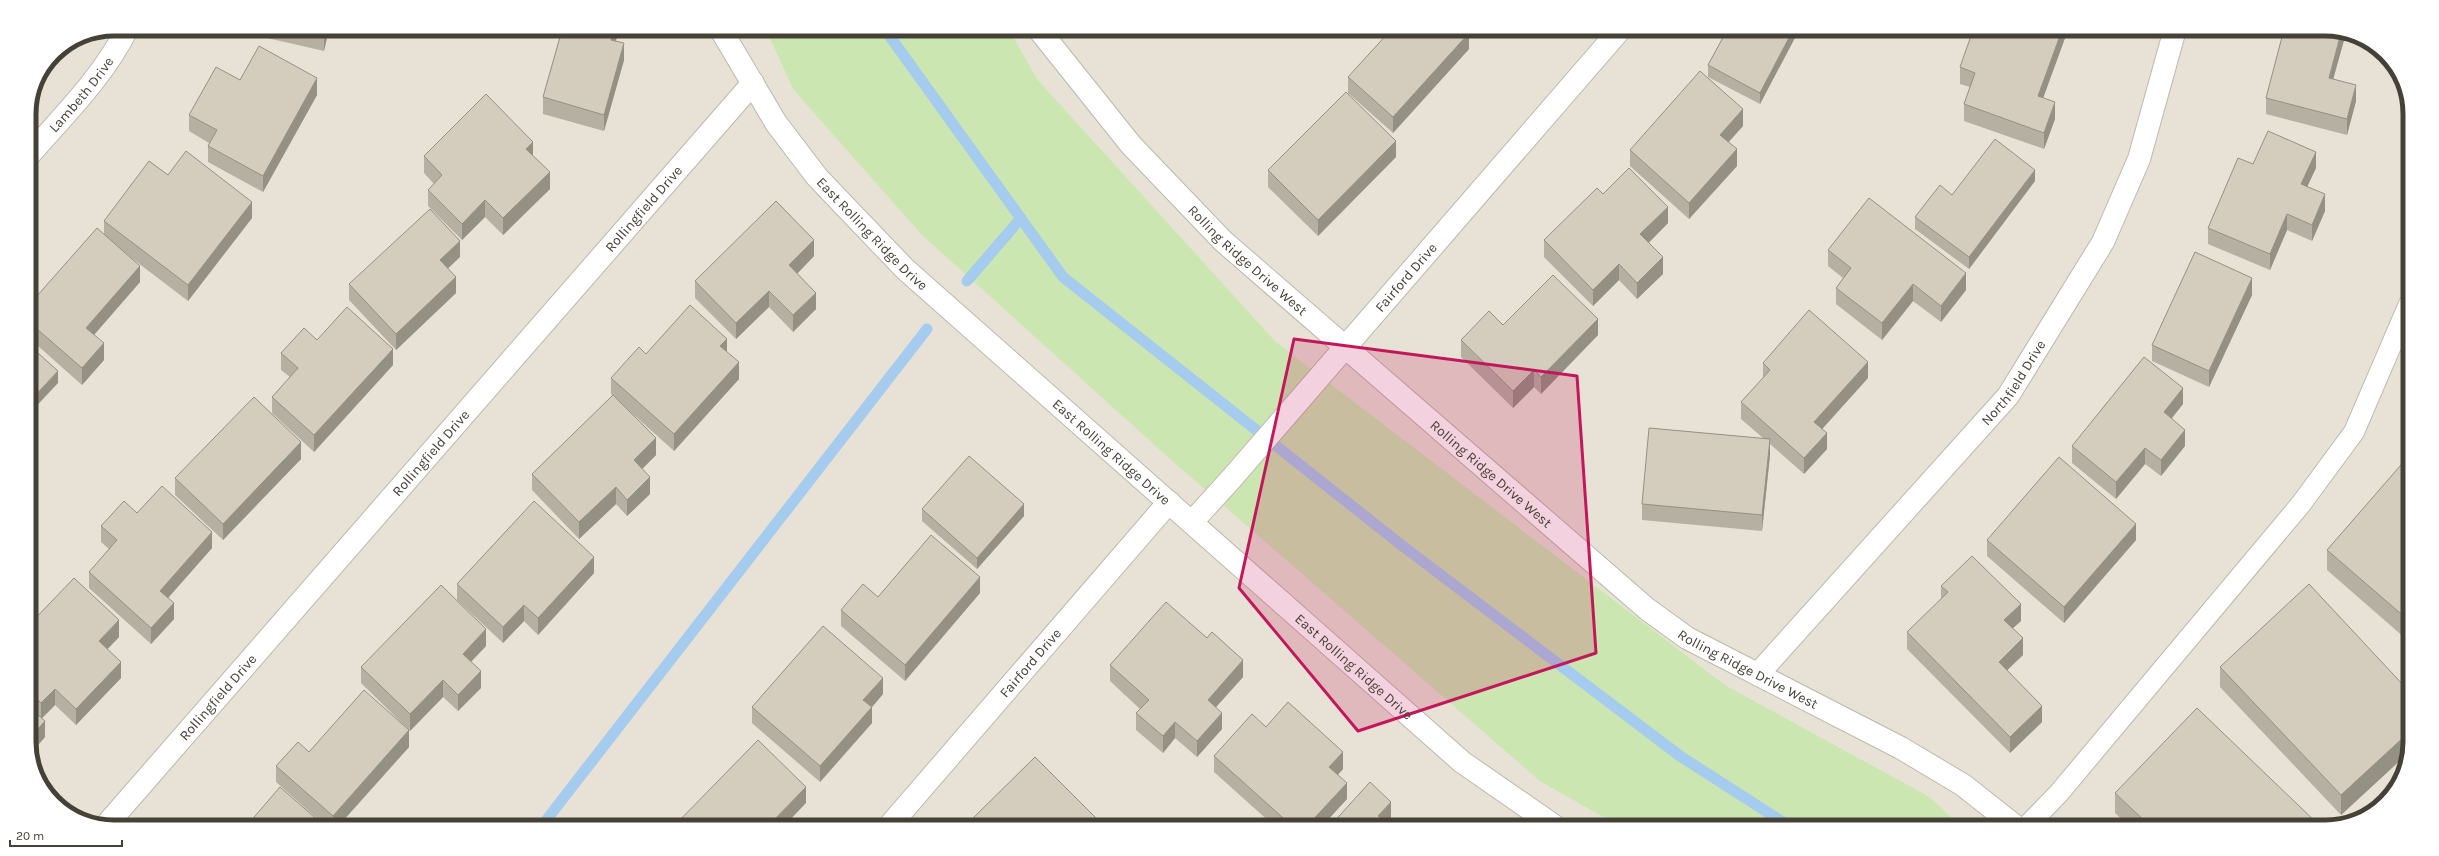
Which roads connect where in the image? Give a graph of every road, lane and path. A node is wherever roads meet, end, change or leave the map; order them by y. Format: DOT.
graph roads {
  1 [pos="124,36"];
  2 [pos="725,36"];
  3 [pos="1044,36"];
  4 [pos="1615,36"];
  5 [pos="2173,36"];
  6 [pos="752,83"];
  7 [pos="36,147"];
  8 [pos="2403,316"];
  9 [pos="1346,345"];
  10 [pos="1170,502"];
  11 [pos="1192,522"];
  12 [pos="1758,674"];
  13 [pos="111,820"];
  14 [pos="894,820"];
  15 [pos="1545,820"];
  16 [pos="2007,820"];
  17 [pos="2033,820"];
  1 -- 7 [label="street, Lambeth Drive"];
  2 -- 6 [label="street, East Rolling Ridge Drive"];
  3 -- 9 [label="street, Rolling Ridge Drive West"];
  4 -- 9 [label="street, Fairford Drive"];
  5 -- 12 [label="street, Northfield Drive"];
  6 -- 10 [label="street, East Rolling Ridge Drive"];
  6 -- 13 [label="street, Rollingfield Drive"];
  8 -- 17 [label="lane"];
  9 -- 11 [label="street, Fairford Drive"];
  9 -- 12 [label="street, Rolling Ridge Drive West"];
  10 -- 11 [label="street, East Rolling Ridge Drive"];
  10 -- 14 [label="street, Fairford Drive"];
  11 -- 15 [label="street, East Rolling Ridge Drive"];
  12 -- 16 [label="street, Rolling Ridge Drive West"];
}
